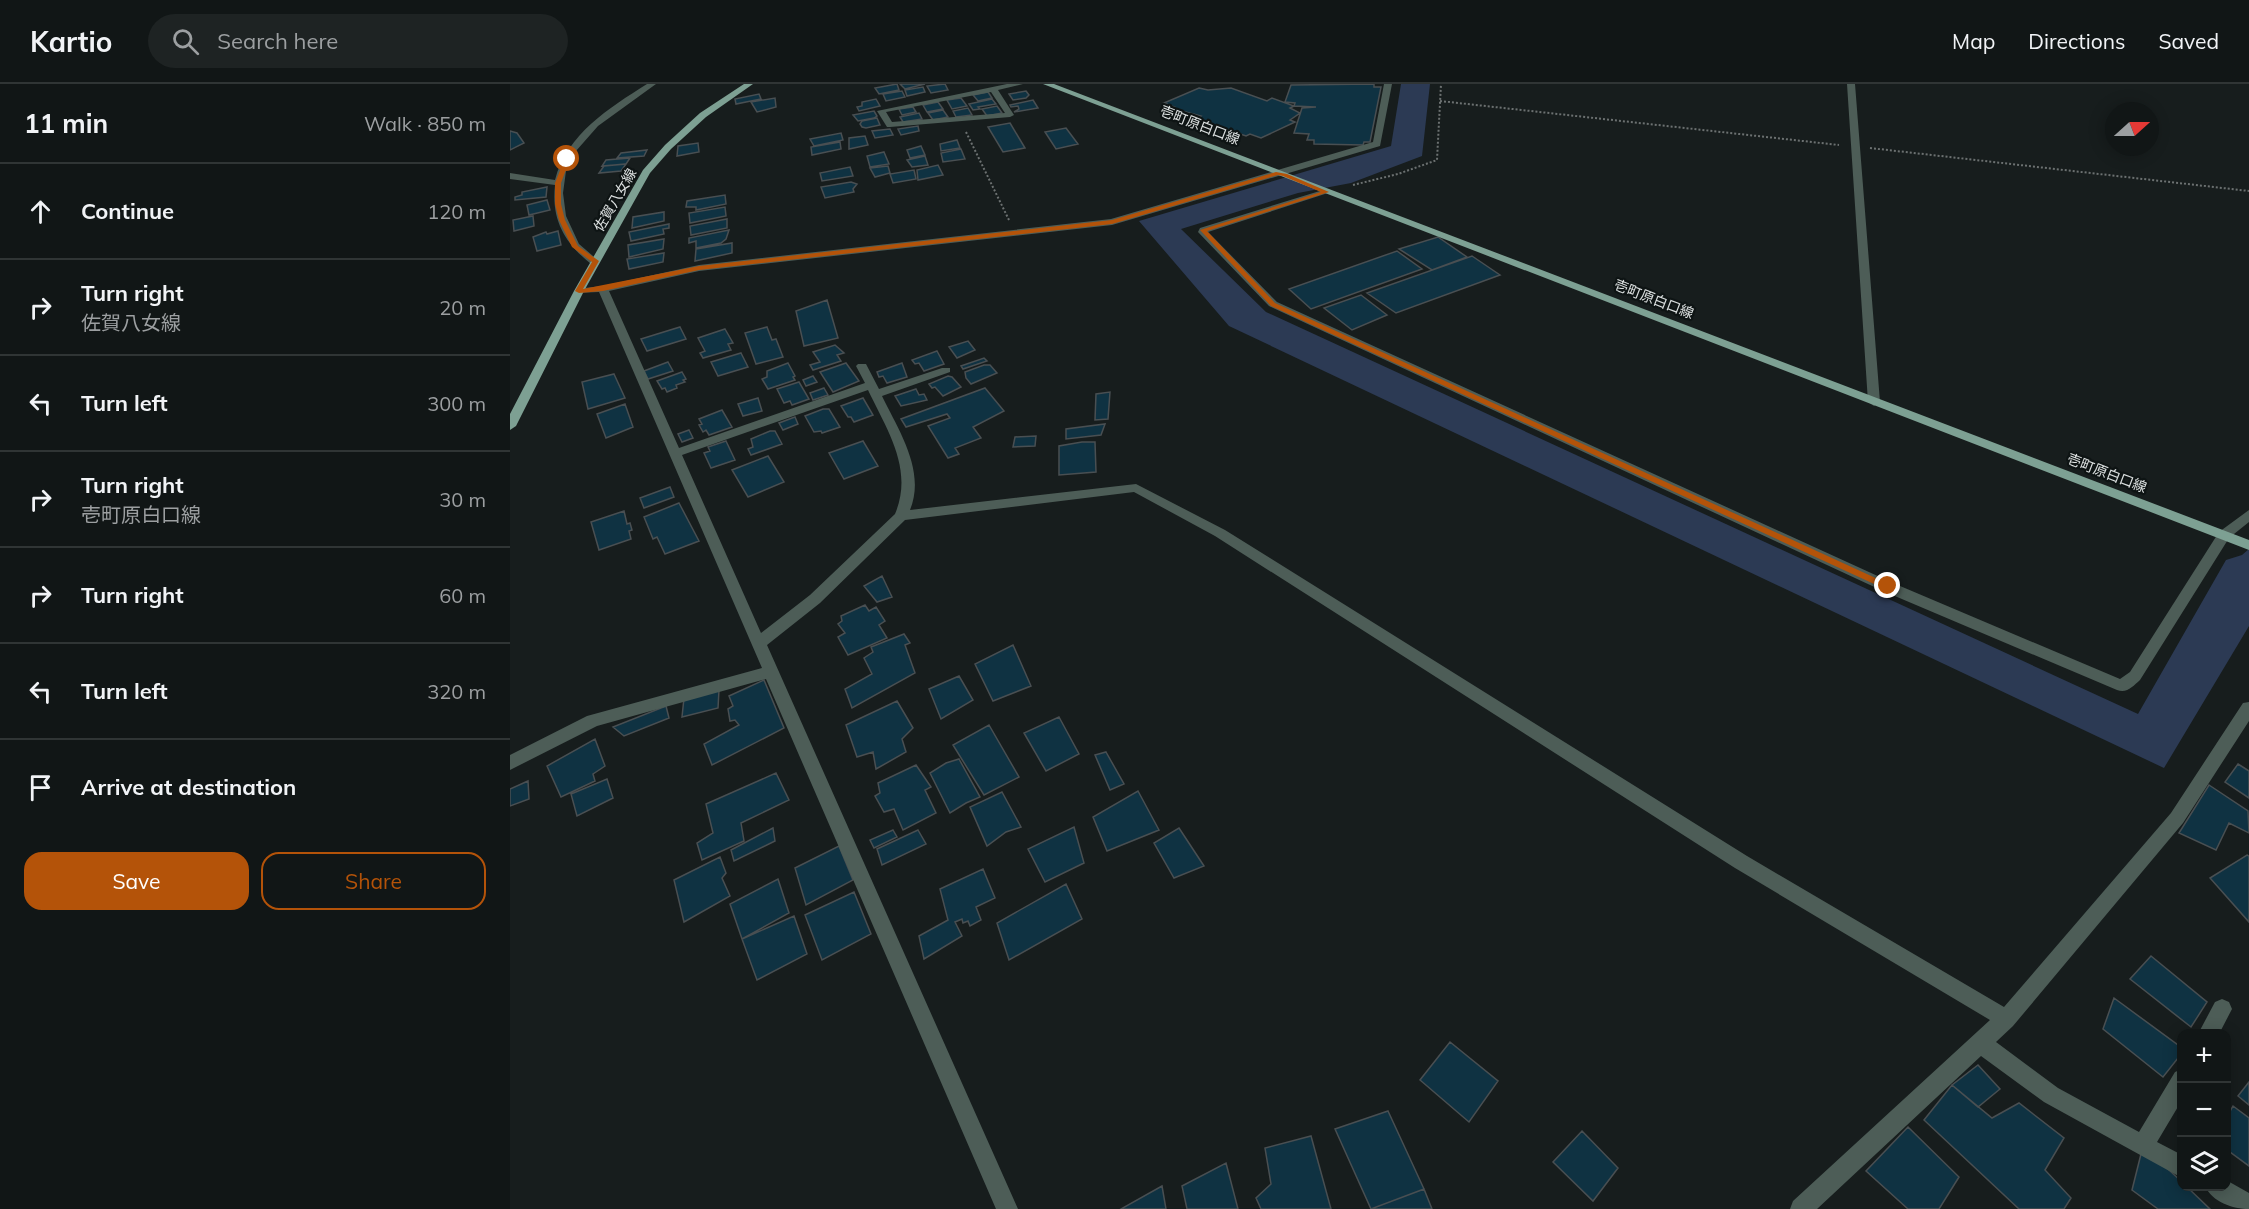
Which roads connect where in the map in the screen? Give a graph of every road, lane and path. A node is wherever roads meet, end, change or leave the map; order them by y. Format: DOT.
graph roads {
  1 [pos="652,84"];
  2 [pos="749,84"];
  3 [pos="1019,84"];
  4 [pos="1047,84"];
  5 [pos="1388,84"];
  6 [pos="1442,84"];
  7 [pos="1851,84"];
  8 [pos="993,89"];
  9 [pos="960,121"];
  10 [pos="1282,174"];
  11 [pos="510,176"];
  12 [pos="558,183"];
  13 [pos="1323,190"];
  14 [pos="1015,231"];
  15 [pos="595,261"];
  16 [pos="603,289"];
  17 [pos="579,291"];
  18 [pos="862,366"];
  19 [pos="946,370"];
  20 [pos="874,390"];
  21 [pos="1874,402"];
  22 [pos="510,426"];
  23 [pos="675,453"];
  24 [pos="2249,515"];
  25 [pos="901,516"];
  26 [pos="2224,535"];
  27 [pos="2246,544"];
  28 [pos="760,642"];
  29 [pos="772,671"];
  30 [pos="2249,708"];
  31 [pos="510,763"];
  32 [pos="2222,1009"];
  33 [pos="2006,1019"];
  34 [pos="2211,1029"];
  35 [pos="1981,1042"];
  36 [pos="2179,1083"];
  37 [pos="2143,1146"];
  38 [pos="2177,1165"];
  39 [pos="2225,1191"];
  40 [pos="2249,1205"];
  41 [pos="1008,1209"];
  42 [pos="1801,1209"];
  1 -- 12 [label="street"];
  2 -- 15 [label="main road, 佐賀八女線"];
  3 -- 8 [label="street"];
  4 -- 10 [label="main road, 壱町原白口線"];
  5 -- 10 [label="street"];
  6 -- 13 [label="path"];
  7 -- 21 [label="street"];
  8 -- 9 [label="street"];
  8 -- 9 [label="street"];
  9 -- 14 [label="path"];
  10 -- 13 [label="main road, 壱町原白口線"];
  10 -- 14 [label="street"];
  11 -- 12 [label="street"];
  12 -- 15 [label="street"];
  13 -- 21 [label="main road, 壱町原白口線"];
  13 -- 26 [label="street"];
  14 -- 16 [label="street"];
  15 -- 17 [label="main road, 佐賀八女線"];
  16 -- 17 [label="street"];
  16 -- 23 [label="street"];
  17 -- 22 [label="main road, 佐賀八女線"];
  18 -- 20 [label="street"];
  19 -- 20 [label="street"];
  20 -- 23 [label="street"];
  20 -- 25 [label="street"];
  21 -- 26 [label="main road, 壱町原白口線"];
  23 -- 28 [label="street"];
  24 -- 26 [label="street"];
  25 -- 28 [label="street"];
  25 -- 33 [label="street"];
  26 -- 27 [label="main road, 壱町原白口線"];
  28 -- 29 [label="street"];
  29 -- 31 [label="street"];
  29 -- 41 [label="street"];
  30 -- 33 [label="street"];
  32 -- 34 [label="street"];
  33 -- 35 [label="street"];
  35 -- 37 [label="street"];
  35 -- 42 [label="street"];
  36 -- 37 [label="street"];
  37 -- 38 [label="street"];
  39 -- 40 [label="street"];
}
